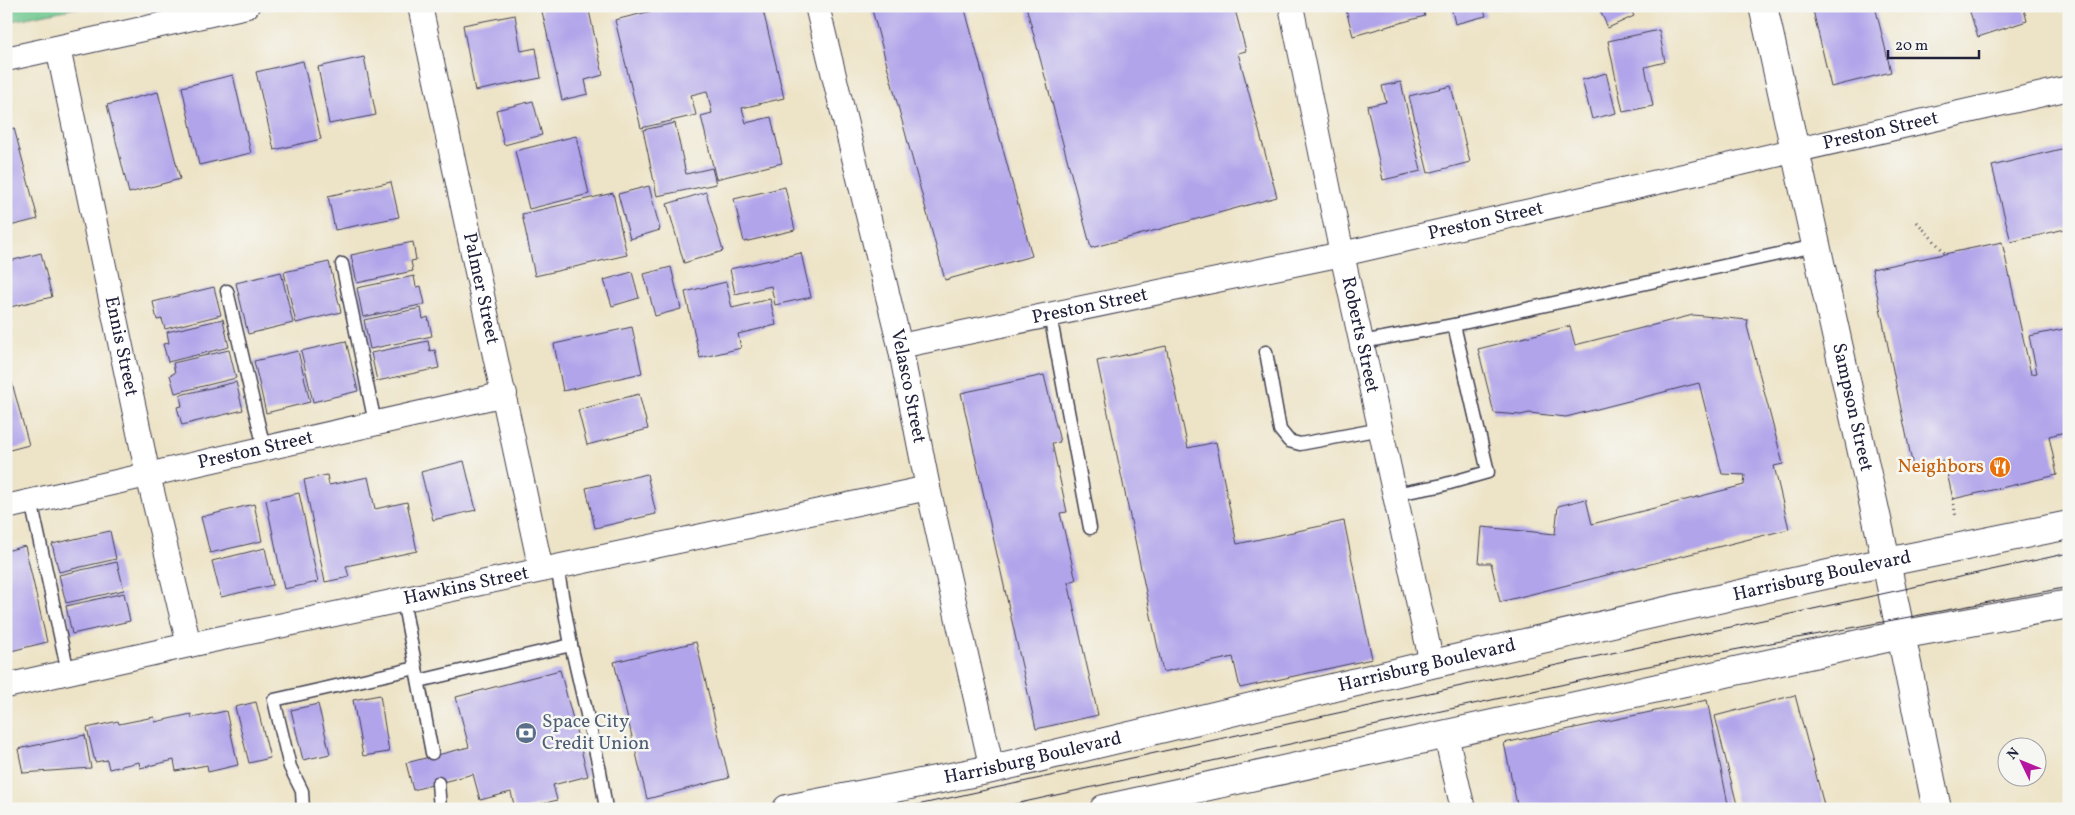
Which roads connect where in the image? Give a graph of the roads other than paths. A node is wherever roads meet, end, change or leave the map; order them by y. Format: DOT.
graph roads {
  1 [pos="247,6"];
  2 [pos="420,6"];
  3 [pos="817,6"];
  4 [pos="1291,6"];
  5 [pos="1763,6"];
  6 [pos="58,48"];
  7 [pos="6,59"];
  8 [pos="2069,88"];
  9 [pos="1793,149"];
  10 [pos="1815,246"];
  11 [pos="1342,254"];
  12 [pos="342,264"];
  13 [pos="227,292"];
  14 [pos="1050,315"];
  15 [pos="1454,325"];
  16 [pos="1362,342"];
  17 [pos="900,346"];
  18 [pos="1266,352"];
  19 [pos="505,394"];
  20 [pos="375,424"];
  21 [pos="1381,430"];
  22 [pos="264,448"];
  23 [pos="148,475"];
  24 [pos="928,488"];
  25 [pos="1395,494"];
  26 [pos="31,501"];
  27 [pos="6,506"];
  28 [pos="2069,525"];
  29 [pos="1090,528"];
  30 [pos="1886,562"];
  31 [pos="549,568"];
  32 [pos="403,600"];
  33 [pos="2069,604"];
  34 [pos="1900,635"];
  35 [pos="189,645"];
  36 [pos="571,645"];
  37 [pos="1432,664"];
  38 [pos="416,668"];
  39 [pos="68,672"];
  40 [pos="419,681"];
  41 [pos="6,686"];
  42 [pos="1446,735"];
  43 [pos="432,754"];
  44 [pos="992,769"];
  45 [pos="438,784"];
  46 [pos="303,809"];
  47 [pos="440,809"];
  48 [pos="606,809"];
  49 [pos="787,809"];
  50 [pos="1104,809"];
  51 [pos="1463,809"];
  52 [pos="1937,809"];
  1 -- 6 [label="street"];
  2 -- 19 [label="street, Palmer Street"];
  3 -- 17 [label="street, Velasco Street"];
  4 -- 11 [label="street, Roberts Street"];
  5 -- 9 [label="main road, Sampson Street"];
  6 -- 7 [label="street"];
  6 -- 23 [label="street, Ennis Street"];
  8 -- 9 [label="street, Preston Street"];
  9 -- 10 [label="main road, Sampson Street"];
  9 -- 11 [label="street, Preston Street"];
  10 -- 15 [label="lane"];
  10 -- 30 [label="main road, Sampson Street"];
  11 -- 14 [label="street, Preston Street"];
  11 -- 16 [label="street, Roberts Street"];
  12 -- 20 [label="lane"];
  13 -- 22 [label="lane"];
  14 -- 17 [label="street, Preston Street"];
  14 -- 29 [label="lane"];
  15 -- 16 [label="lane"];
  15 -- 25 [label="lane"];
  16 -- 21 [label="street, Roberts Street"];
  17 -- 24 [label="street, Velasco Street"];
  18 -- 21 [label="lane"];
  19 -- 20 [label="street, Preston Street"];
  19 -- 31 [label="street, Palmer Street"];
  20 -- 22 [label="street, Preston Street"];
  21 -- 25 [label="street, Roberts Street"];
  22 -- 23 [label="street, Preston Street"];
  23 -- 26 [label="street, Preston Street"];
  23 -- 35 [label="street, Ennis Street"];
  24 -- 31 [label="street, Hawkins Street"];
  24 -- 44 [label="street, Velasco Street"];
  25 -- 37 [label="street, Roberts Street"];
  26 -- 27 [label="street, Preston Street"];
  26 -- 39 [label="lane"];
  28 -- 30 [label="main road, Harrisburg Boulevard"];
  30 -- 34 [label="main road, Sampson Street"];
  30 -- 37 [label="main road, Harrisburg Boulevard"];
  31 -- 32 [label="street, Hawkins Street"];
  31 -- 36 [label="lane"];
  32 -- 35 [label="street, Hawkins Street"];
  32 -- 38 [label="lane"];
  33 -- 34 [label="main road"];
  34 -- 42 [label="main road"];
  34 -- 52 [label="main road, Sampson Street"];
  35 -- 39 [label="street, Hawkins Street"];
  36 -- 40 [label="lane"];
  36 -- 48 [label="lane"];
  37 -- 44 [label="main road, Harrisburg Boulevard"];
  38 -- 40 [label="lane"];
  38 -- 46 [label="lane"];
  39 -- 41 [label="street, Hawkins Street"];
  40 -- 43 [label="lane"];
  42 -- 50 [label="main road"];
  42 -- 51 [label="street"];
  44 -- 49 [label="main road, Harrisburg Boulevard"];
  45 -- 47 [label="lane"];
}
